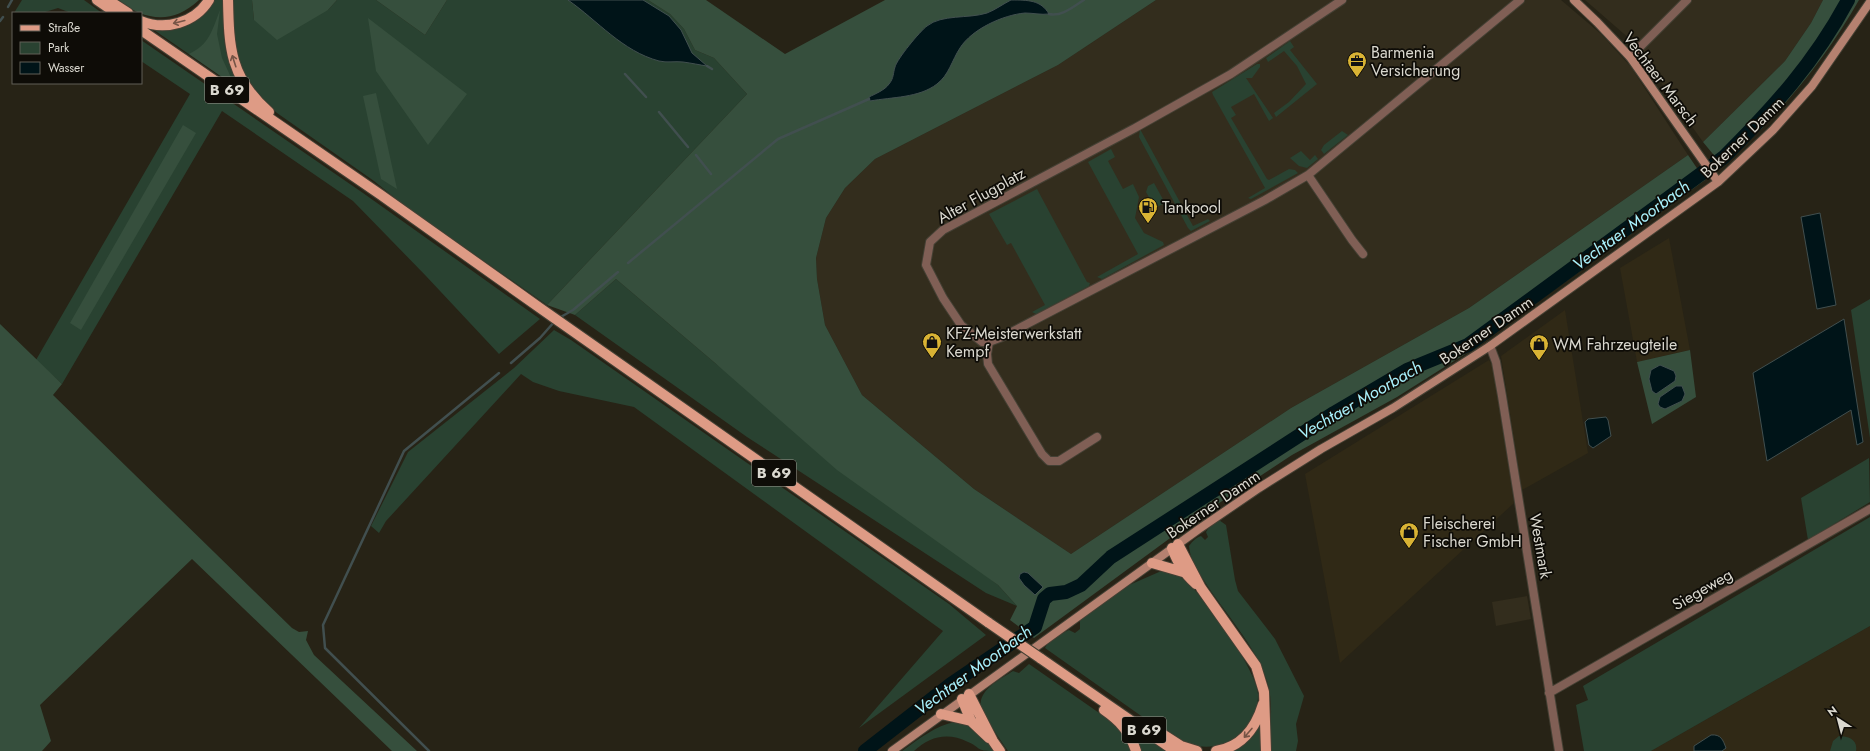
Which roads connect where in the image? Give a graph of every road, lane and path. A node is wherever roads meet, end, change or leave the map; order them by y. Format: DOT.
graph roads {
  1 [pos="97,0"];
  2 [pos="108,0"];
  3 [pos="209,0"];
  4 [pos="228,0"];
  5 [pos="1342,0"];
  6 [pos="1520,0"];
  7 [pos="1574,0"];
  8 [pos="1687,0"];
  9 [pos="1870,2"];
  10 [pos="115,12"];
  11 [pos="126,12"];
  12 [pos="142,21"];
  13 [pos="142,31"];
  14 [pos="1630,57"];
  15 [pos="314,150"];
  16 [pos="1308,175"];
  17 [pos="1718,182"];
  18 [pos="1363,254"];
  19 [pos="989,342"];
  20 [pos="1490,346"];
  21 [pos="1097,437"];
  22 [pos="1870,509"];
  23 [pos="1175,546"];
  24 [pos="1152,563"];
  25 [pos="1183,572"];
  26 [pos="1201,588"];
  27 [pos="1072,680"];
  28 [pos="1548,693"];
  29 [pos="966,697"];
  30 [pos="1264,700"];
  31 [pos="1114,708"];
  32 [pos="941,714"];
  33 [pos="971,721"];
  34 [pos="993,741"];
  35 [pos="892,751"];
  36 [pos="1000,751"];
  37 [pos="1136,751"];
  38 [pos="1175,751"];
  39 [pos="1197,751"];
  40 [pos="1216,751"];
  41 [pos="1266,751"];
  42 [pos="1559,751"];
  1 -- 10 [label="main road"];
  2 -- 11 [label="main road"];
  3 -- 12 [label="main road, one-way"];
  15 -- 4 [label="main road, one-way"];
  5 -- 19 [label="street, Alter Flugplatz"];
  6 -- 16 [label="street"];
  7 -- 14 [label="main road, Vechtaer Marsch"];
  8 -- 14 [label="street"];
  9 -- 17 [label="main road, Bokerner Damm"];
  13 -- 15 [label="main road, B 69"];
  14 -- 17 [label="main road, Vechtaer Marsch"];
  15 -- 27 [label="main road, B 69, bridge"];
  16 -- 18 [label="street"];
  16 -- 19 [label="street"];
  17 -- 20 [label="main road, Bokerner Damm"];
  19 -- 21 [label="street"];
  20 -- 23 [label="main road, Bokerner Damm"];
  20 -- 28 [label="street, Westmark"];
  22 -- 28 [label="street, Siegeweg"];
  23 -- 24 [label="main road, Bokerner Damm"];
  23 -- 25 [label="main road"];
  23 -- 26 [label="main road"];
  24 -- 25 [label="main road"];
  24 -- 29 [label="main road, Bokerner Damm"];
  25 -- 26 [label="main road"];
  26 -- 30 [label="main road"];
  27 -- 31 [label="main road, B 69"];
  27 -- 37 [label="main road"];
  28 -- 42 [label="street, Westmark"];
  29 -- 32 [label="main road, Bokerner Damm"];
  29 -- 33 [label="main road"];
  29 -- 34 [label="main road"];
  30 -- 40 [label="main road, one-way"];
  30 -- 41 [label="main road"];
  31 -- 38 [label="main road, B 69"];
  31 -- 39 [label="main road"];
  32 -- 33 [label="main road"];
  32 -- 35 [label="main road, Bokerner Damm"];
  33 -- 34 [label="main road"];
  34 -- 36 [label="main road"];
}
